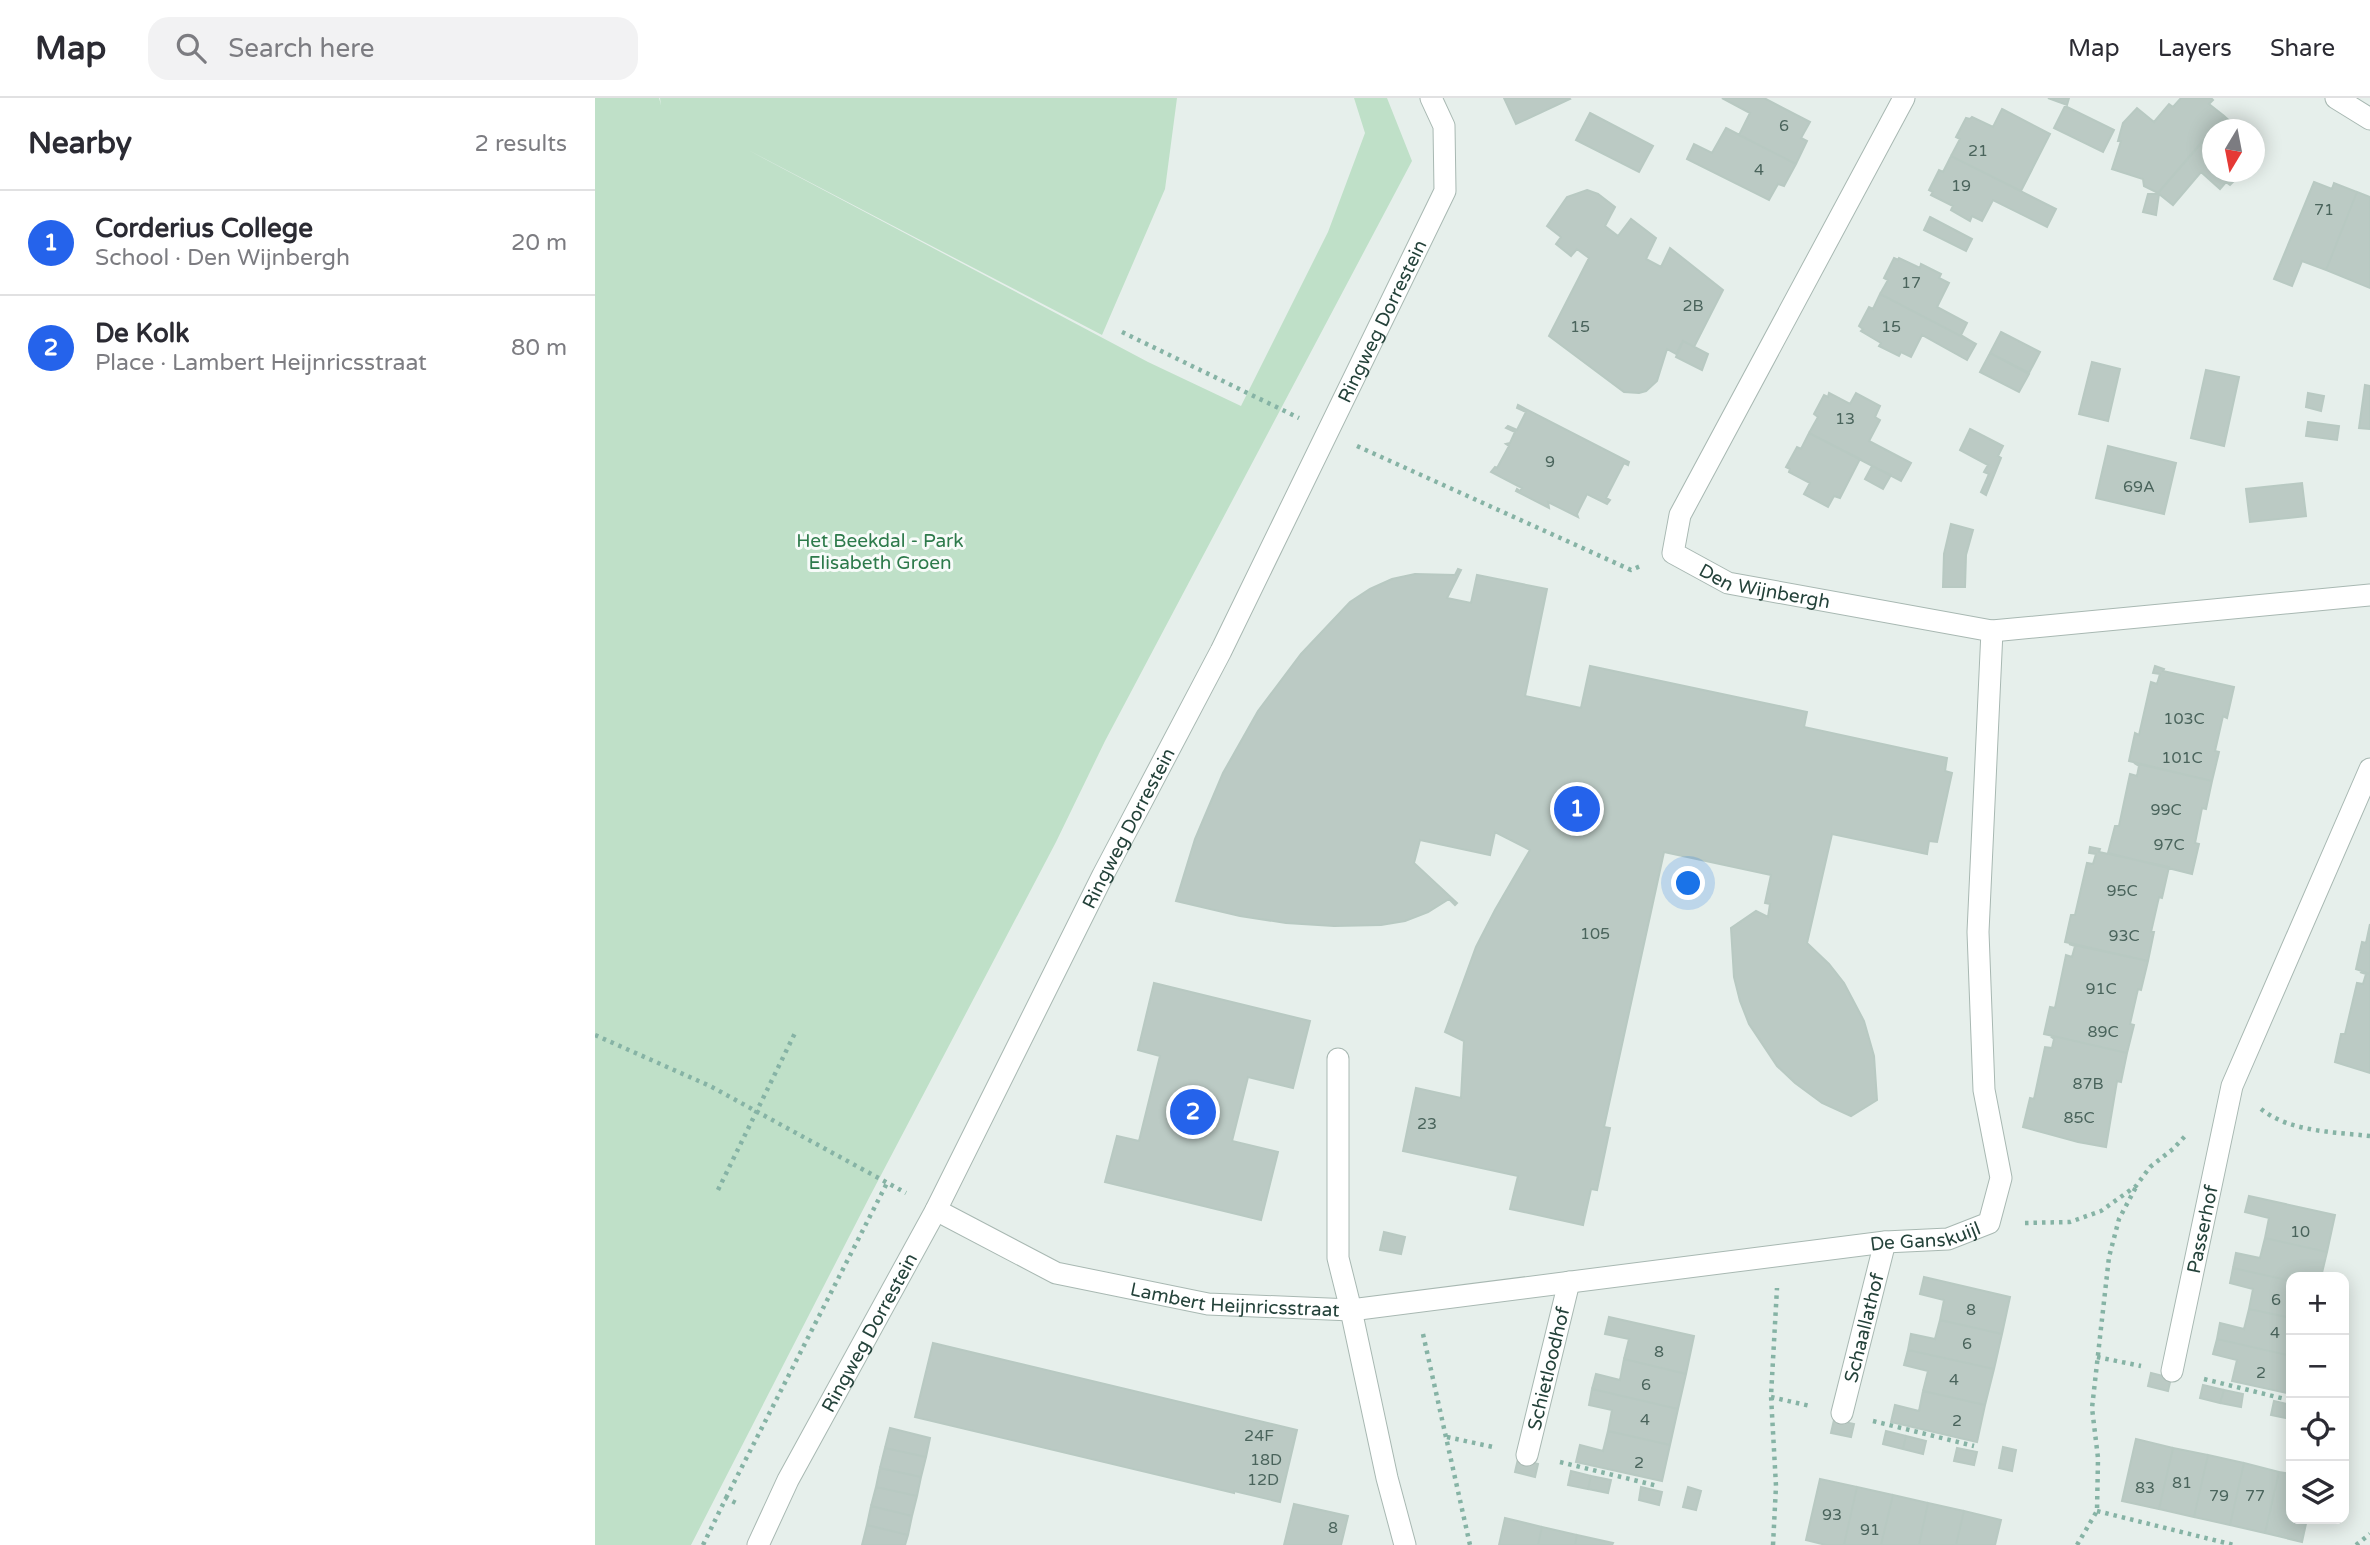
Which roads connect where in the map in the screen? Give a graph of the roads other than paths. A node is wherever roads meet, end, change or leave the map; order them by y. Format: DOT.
graph roads {
  1 [pos="1431,98"];
  2 [pos="1904,98"];
  3 [pos="2336,98"];
  4 [pos="2370,119"];
  5 [pos="2370,595"];
  6 [pos="1992,631"];
  7 [pos="2370,769"];
  8 [pos="1338,1059"];
  9 [pos="936,1210"];
  10 [pos="1885,1242"];
  11 [pos="1569,1282"];
  12 [pos="1351,1310"];
  13 [pos="2172,1371"];
  14 [pos="1842,1413"];
  15 [pos="1527,1455"];
  16 [pos="758,1545"];
  17 [pos="1405,1545"];
  1 -- 9 [label="street, Ringweg Dorrestein"];
  2 -- 6 [label="street, Den Wijnbergh"];
  3 -- 4 [label="street"];
  5 -- 6 [label="street, Den Wijnbergh"];
  6 -- 10 [label="street, De Ganskuijl"];
  7 -- 13 [label="street, Passerhof"];
  8 -- 12 [label="street"];
  9 -- 12 [label="street, Lambert Heijnricsstraat"];
  9 -- 16 [label="street, Ringweg Dorrestein"];
  10 -- 11 [label="street, De Ganskuijl"];
  10 -- 14 [label="street, Schaallathof"];
  11 -- 12 [label="street, De Ganskuijl"];
  11 -- 15 [label="street, Schietloodhof"];
  12 -- 17 [label="street, Lambert Heijnricsstraat"];
}
